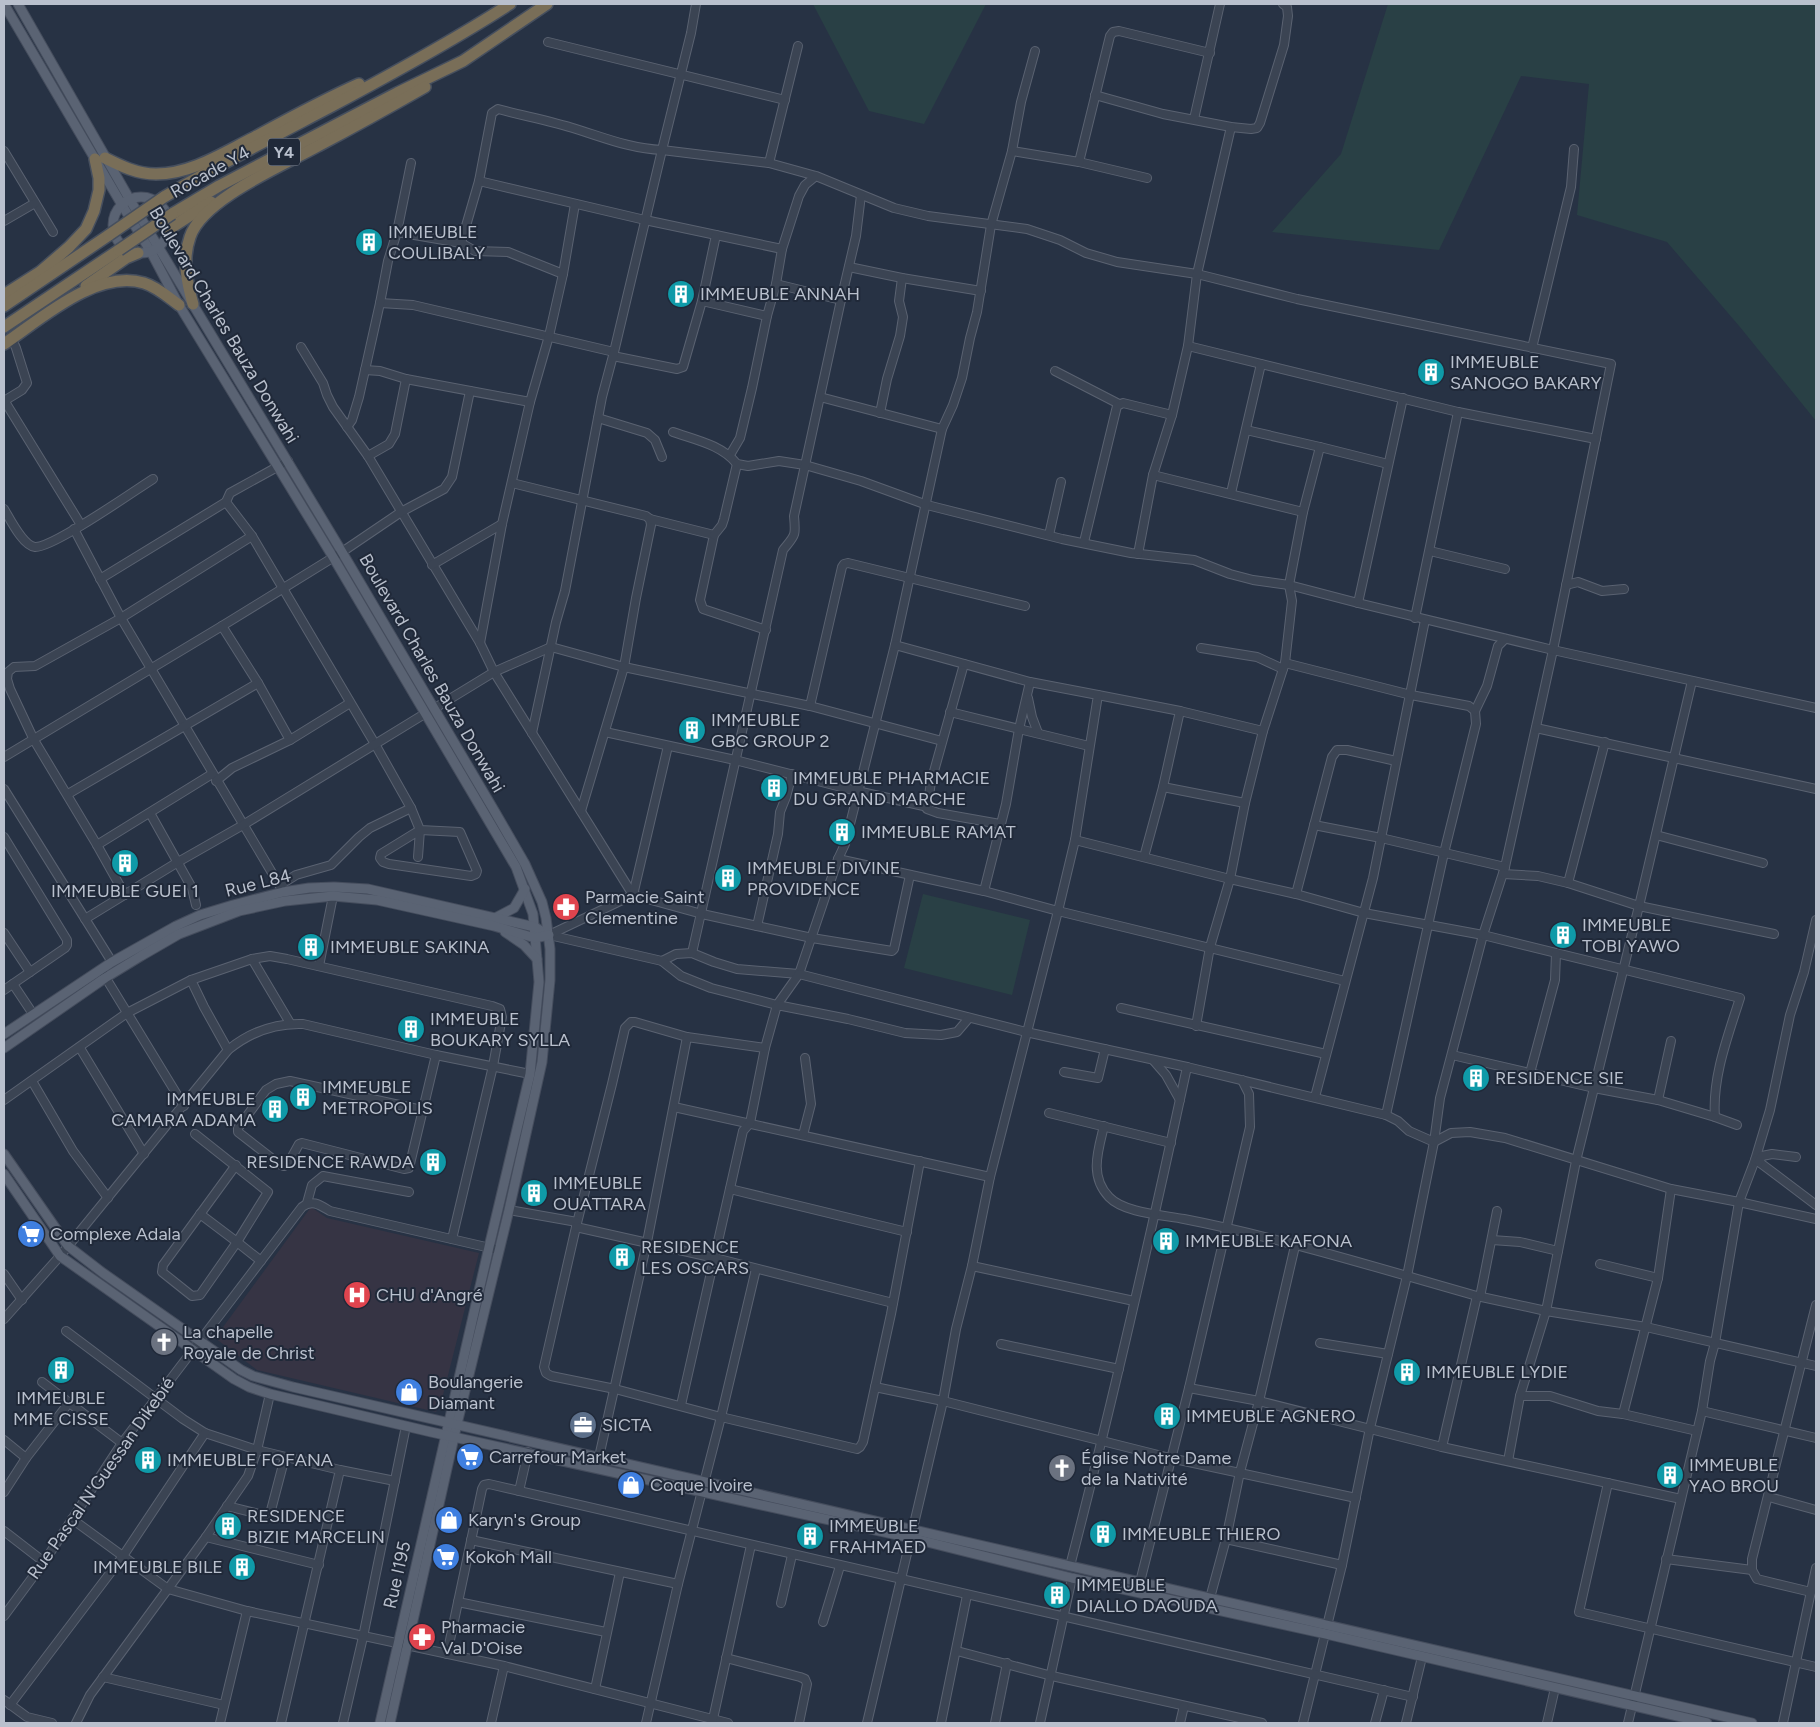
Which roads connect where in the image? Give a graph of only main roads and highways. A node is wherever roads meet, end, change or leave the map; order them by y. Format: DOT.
graph roads {
  1 [pos="4,4"];
  2 [pos="18,4"];
  3 [pos="510,4"];
  4 [pos="547,4"];
  5 [pos="434,50"];
  6 [pos="463,61"];
  7 [pos="100,158"];
  8 [pos="213,159"];
  9 [pos="243,185"];
  10 [pos="152,200"];
  11 [pos="126,203"];
  12 [pos="169,229"];
  13 [pos="111,230"];
  14 [pos="155,249"];
  15 [pos="138,253"];
  16 [pos="40,272"];
  17 [pos="4,295"];
  18 [pos="69,299"];
  19 [pos="193,304"];
  20 [pos="179,305"];
  21 [pos="4,306"];
  22 [pos="4,327"];
  23 [pos="8,341"];
  24 [pos="525,889"];
  25 [pos="494,922"];
  26 [pos="535,927"];
  27 [pos="549,934"];
  28 [pos="535,938"];
  29 [pos="537,959"];
  30 [pos="4,1034"];
  31 [pos="4,1048"];
  32 [pos="4,1154"];
  33 [pos="4,1174"];
  34 [pos="293,1387"];
  35 [pos="290,1399"];
  36 [pos="453,1423"];
  37 [pos="451,1436"];
  38 [pos="703,1486"];
  39 [pos="912,1534"];
  40 [pos="1327,1630"];
  41 [pos="380,1723"];
  42 [pos="390,1723"];
  43 [pos="1707,1723"];
  44 [pos="1752,1723"];
  1 -- 7 [label="main road, Boulevard Charles Bauza Donwahi"];
  2 -- 7 [label="main road, Boulevard Charles Bauza Donwahi"];
  3 -- 5 [label="highway, Rocade Y4 / Y4"];
  4 -- 6 [label="highway, Rocade Y4 / Y4"];
  5 -- 8 [label="highway"];
  5 -- 13 [label="highway, Rocade Y4 / Y4, bridge"];
  6 -- 9 [label="highway"];
  6 -- 22 [label="highway, Rocade Y4 / Y4, bridge"];
  7 -- 8 [label="highway"];
  7 -- 11 [label="main road, Boulevard Charles Bauza Donwahi"];
  7 -- 16 [label="highway"];
  8 -- 10 [label="highway"];
  9 -- 12 [label="highway"];
  9 -- 19 [label="highway"];
  10 -- 11 [label="main road"];
  10 -- 12 [label="main road"];
  11 -- 13 [label="main road"];
  11 -- 14 [label="main road, Boulevard Charles Bauza Donwahi"];
  12 -- 14 [label="main road"];
  13 -- 15 [label="main road"];
  13 -- 16 [label="highway"];
  13 -- 21 [label="highway, Rocade Y4 / Y4"];
  14 -- 15 [label="main road"];
  14 -- 19 [label="main road, Boulevard Charles Bauza Donwahi"];
  14 -- 20 [label="main road, Boulevard Charles Bauza Donwahi"];
  15 -- 18 [label="highway"];
  16 -- 17 [label="highway"];
  18 -- 20 [label="highway"];
  18 -- 23 [label="highway"];
  19 -- 27 [label="main road, Boulevard Charles Bauza Donwahi"];
  20 -- 24 [label="main road, Boulevard Charles Bauza Donwahi"];
  24 -- 25 [label="main road"];
  24 -- 26 [label="main road, Boulevard Charles Bauza Donwahi"];
  25 -- 26 [label="main road, Rue L84"];
  25 -- 28 [label="main road"];
  25 -- 29 [label="main road"];
  25 -- 30 [label="main road, Rue L84"];
  25 -- 31 [label="main road"];
  26 -- 27 [label="main road, Rue L84"];
  26 -- 28 [label="main road, Boulevard Charles Bauza Donwahi"];
  27 -- 28 [label="main road"];
  27 -- 36 [label="main road, Boulevard Charles Bauza Donwahi"];
  28 -- 29 [label="main road, Boulevard Charles Bauza Donwahi"];
  29 -- 36 [label="main road, Boulevard Charles Bauza Donwahi"];
  32 -- 34 [label="main road"];
  33 -- 35 [label="main road"];
  34 -- 35 [label="main road"];
  34 -- 36 [label="main road"];
  35 -- 37 [label="main road"];
  36 -- 37 [label="main road"];
  36 -- 38 [label="main road"];
  37 -- 38 [label="main road"];
  37 -- 41 [label="main road, Rue I195"];
  37 -- 42 [label="main road, Rue I195"];
  38 -- 39 [label="main road"];
  39 -- 40 [label="main road"];
  39 -- 40 [label="main road"];
  40 -- 43 [label="main road"];
  40 -- 44 [label="main road"];
}
